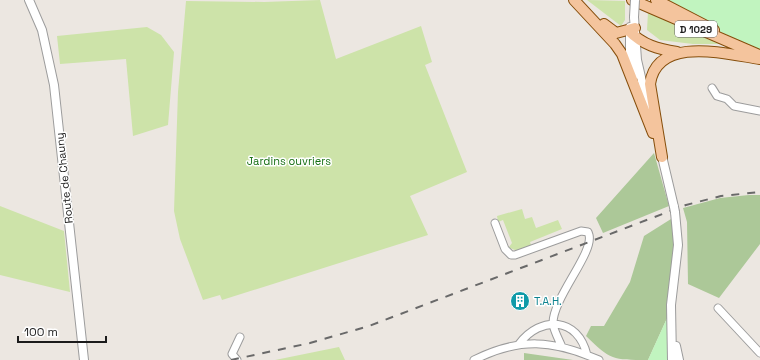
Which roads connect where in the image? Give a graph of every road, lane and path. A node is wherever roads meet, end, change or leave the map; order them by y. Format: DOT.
graph roads {
  1 [pos="634,0"];
  2 [pos="656,0"];
  3 [pos="31,2"];
  4 [pos="577,2"];
  5 [pos="633,32"];
  6 [pos="682,53"];
  7 [pos="760,55"];
  8 [pos="760,59"];
  9 [pos="712,88"];
  10 [pos="760,111"];
  11 [pos="662,158"];
  12 [pos="495,223"];
  13 [pos="718,308"];
  14 [pos="553,324"];
  15 [pos="673,333"];
  16 [pos="240,337"];
  17 [pos="519,344"];
  18 [pos="562,347"];
  19 [pos="760,353"];
  20 [pos="587,355"];
  21 [pos="235,357"];
  22 [pos="84,360"];
  23 [pos="474,360"];
  24 [pos="599,360"];
  25 [pos="672,360"];
  26 [pos="679,360"];
  1 -- 5 [label="street, bridge"];
  1 -- 7 [label="main road, D 1029"];
  2 -- 7 [label="main road"];
  3 -- 22 [label="street, Route de Chauny"];
  4 -- 5 [label="main road"];
  4 -- 11 [label="main road"];
  5 -- 6 [label="main road"];
  5 -- 11 [label="street"];
  6 -- 8 [label="main road"];
  6 -- 11 [label="main road"];
  9 -- 10 [label="street"];
  11 -- 15 [label="street"];
  12 -- 14 [label="street"];
  13 -- 19 [label="street"];
  14 -- 17 [label="street"];
  14 -- 18 [label="street"];
  14 -- 20 [label="street"];
  15 -- 25 [label="street"];
  15 -- 26 [label="street"];
  16 -- 21 [label="street"];
  17 -- 18 [label="street"];
  17 -- 23 [label="street"];
  18 -- 20 [label="street"];
  20 -- 24 [label="street"];
}
